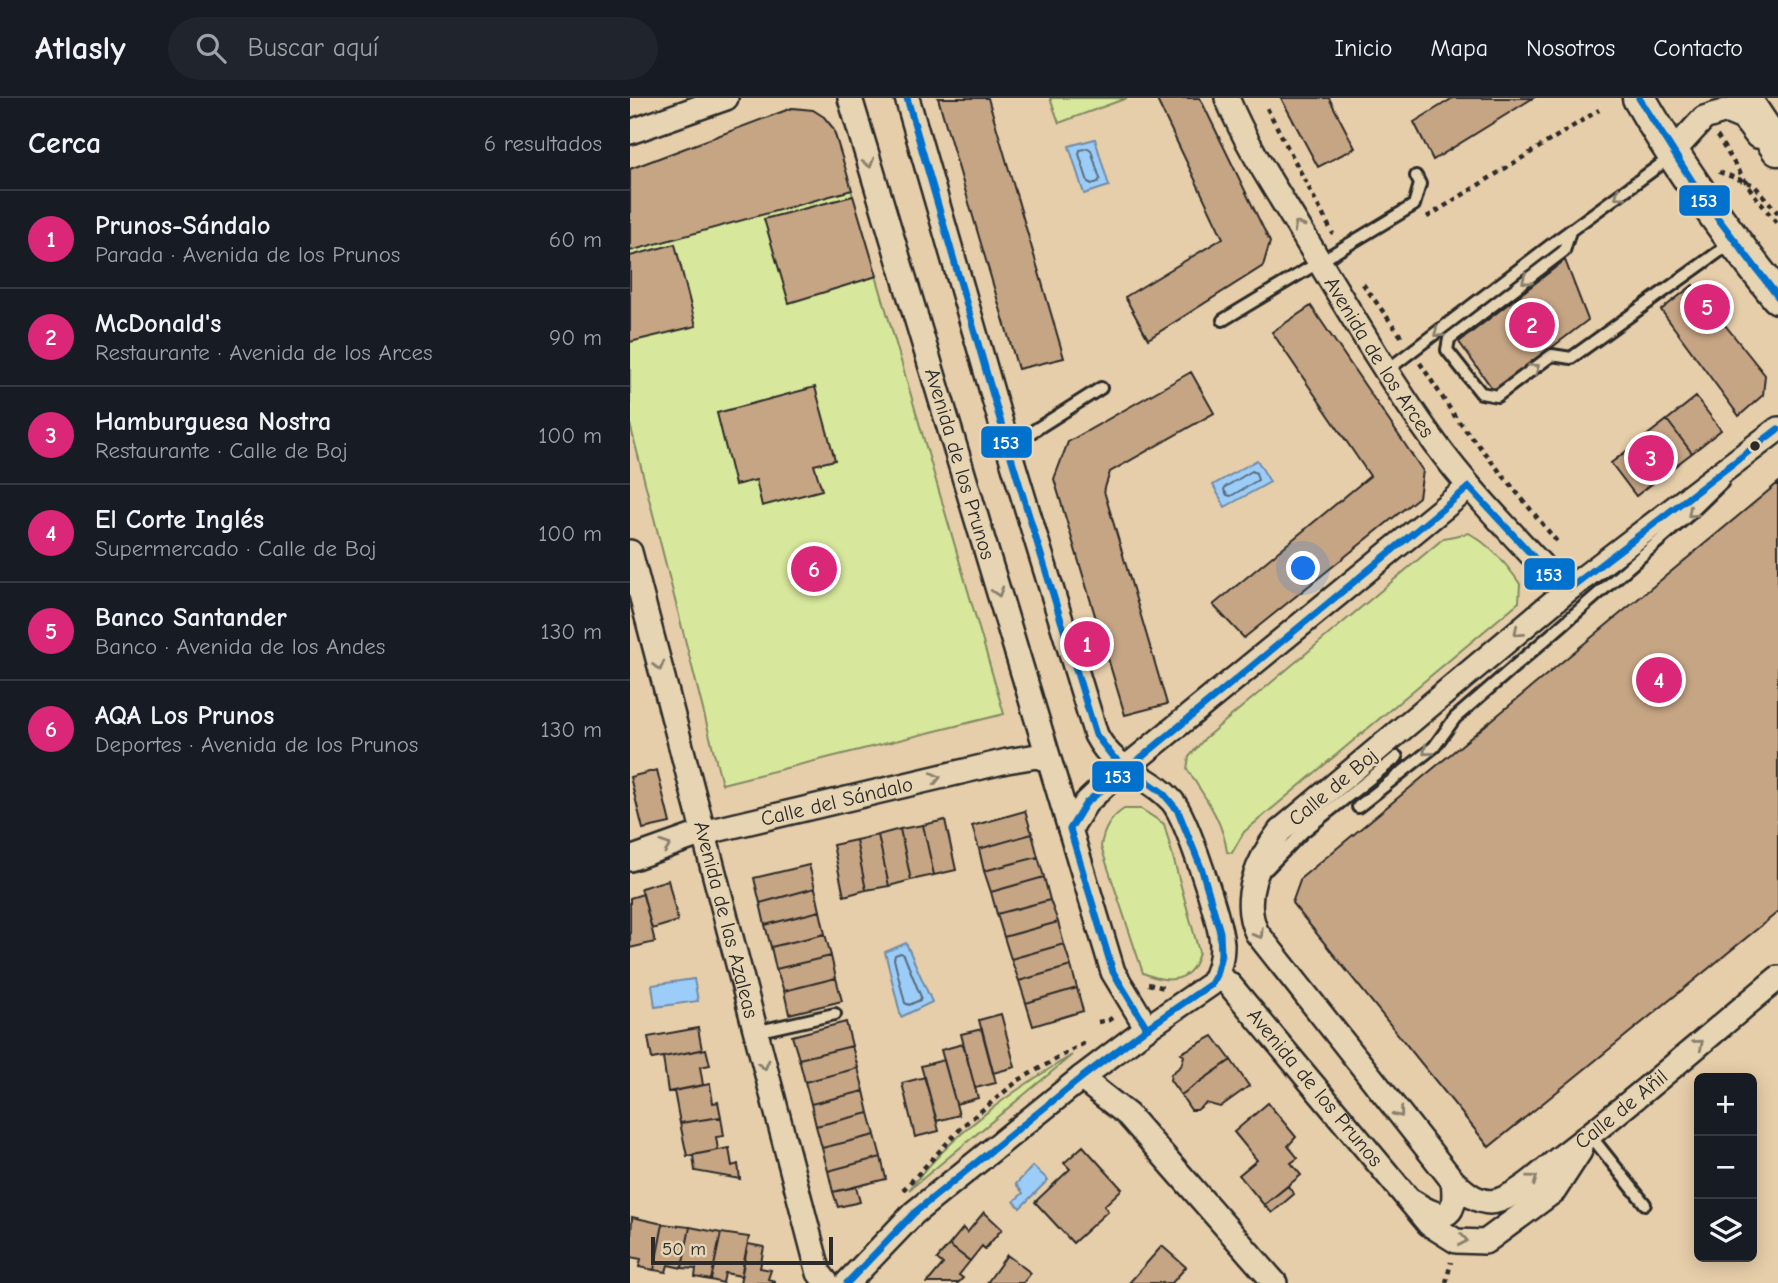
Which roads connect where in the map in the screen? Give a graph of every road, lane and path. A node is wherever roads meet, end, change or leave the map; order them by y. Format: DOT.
graph roads {
  1 [pos="726,98"];
  2 [pos="850,98"];
  3 [pos="907,98"];
  4 [pos="1227,98"];
  5 [pos="1639,98"];
  6 [pos="1744,98"];
  7 [pos="1266,108"];
  8 [pos="1704,118"];
  9 [pos="630,132"];
  10 [pos="1778,149"];
  11 [pos="1672,153"];
  12 [pos="1778,163"];
  13 [pos="1714,171"];
  14 [pos="1416,176"];
  15 [pos="1745,180"];
  16 [pos="1778,213"];
  17 [pos="1778,225"];
  18 [pos="1570,231"];
  19 [pos="1736,246"];
  20 [pos="1341,250"];
  21 [pos="1320,262"];
  22 [pos="1778,297"];
  23 [pos="1223,320"];
  24 [pos="1386,372"];
  25 [pos="1101,388"];
  26 [pos="1778,429"];
  27 [pos="1756,446"];
  28 [pos="1008,447"];
  29 [pos="1469,487"];
  30 [pos="630,552"];
  31 [pos="1570,588"];
  32 [pos="1397,757"];
  33 [pos="1048,760"];
  34 [pos="1125,770"];
  35 [pos="1358,807"];
  36 [pos="1070,829"];
  37 [pos="703,833"];
  38 [pos="630,859"];
  39 [pos="1250,902"];
  40 [pos="1217,976"];
  41 [pos="1778,978"];
  42 [pos="1143,979"];
  43 [pos="1149,983"];
  44 [pos="1172,986"];
  45 [pos="1130,1002"];
  46 [pos="835,1014"];
  47 [pos="1098,1022"];
  48 [pos="1147,1028"];
  49 [pos="755,1032"];
  50 [pos="1092,1039"];
  51 [pos="1081,1078"];
  52 [pos="1590,1135"];
  53 [pos="1453,1181"];
  54 [pos="895,1199"];
  55 [pos="1411,1201"];
  56 [pos="1645,1204"];
  57 [pos="827,1283"];
  58 [pos="847,1283"];
  59 [pos="1275,1283"];
  1 -- 9 [label="street"];
  2 -- 33 [label="street, Avenida de los Prunos, one-way"];
  3 -- 28 [label="street"];
  21 -- 4 [label="street, Avenida de los Arces, one-way"];
  5 -- 11 [label="main road"];
  6 -- 10 [label="main road"];
  7 -- 20 [label="path"];
  8 -- 11 [label="street"];
  8 -- 12 [label="street"];
  8 -- 15 [label="path"];
  11 -- 18 [label="lane, one-way"];
  11 -- 19 [label="main road"];
  13 -- 15 [label="path"];
  14 -- 20 [label="lane"];
  15 -- 16 [label="path"];
  15 -- 17 [label="path"];
  18 -- 19 [label="lane, one-way"];
  18 -- 24 [label="lane, one-way"];
  19 -- 22 [label="main road"];
  20 -- 21 [label="lane"];
  21 -- 23 [label="lane"];
  21 -- 24 [label="street, Avenida de los Arces"];
  24 -- 29 [label="street, Avenida de los Arces"];
  25 -- 28 [label="lane"];
  26 -- 27 [label="street, Calle de Boj"];
  27 -- 31 [label="street, Calle de Boj"];
  27 -- 35 [label="lane, one-way"];
  28 -- 34 [label="street"];
  29 -- 31 [label="street, Avenida de los Arces"];
  29 -- 34 [label="street"];
  30 -- 37 [label="street, Avenida de las Azaleas, one-way"];
  31 -- 39 [label="street, Calle de Boj, one-way"];
  32 -- 39 [label="lane"];
  33 -- 36 [label="street, Avenida de los Prunos"];
  37 -- 33 [label="street, Calle del Sándalo, one-way"];
  34 -- 36 [label="street"];
  34 -- 40 [label="street"];
  36 -- 45 [label="street, Avenida de los Prunos"];
  38 -- 37 [label="street, Calle del Sándalo, one-way"];
  37 -- 49 [label="street, Avenida de las Azaleas"];
  39 -- 53 [label="street, Calle de Boj, one-way"];
  40 -- 48 [label="street"];
  40 -- 55 [label="street, Avenida de los Prunos"];
  52 -- 41 [label="street, Calle de Añil, one-way"];
  42 -- 43 [label="path"];
  43 -- 44 [label="path"];
  43 -- 45 [label="path"];
  45 -- 47 [label="path"];
  45 -- 48 [label="street, Avenida de los Prunos"];
  46 -- 49 [label="lane"];
  48 -- 51 [label="street"];
  49 -- 57 [label="street, Avenida de las Azaleas, one-way"];
  50 -- 54 [label="path"];
  51 -- 58 [label="street"];
  51 -- 59 [label="street"];
  53 -- 52 [label="street, Calle de Añil, one-way"];
  55 -- 52 [label="street, Avenida de los Prunos, one-way"];
  52 -- 56 [label="lane"];
  53 -- 55 [label="street"];
}
